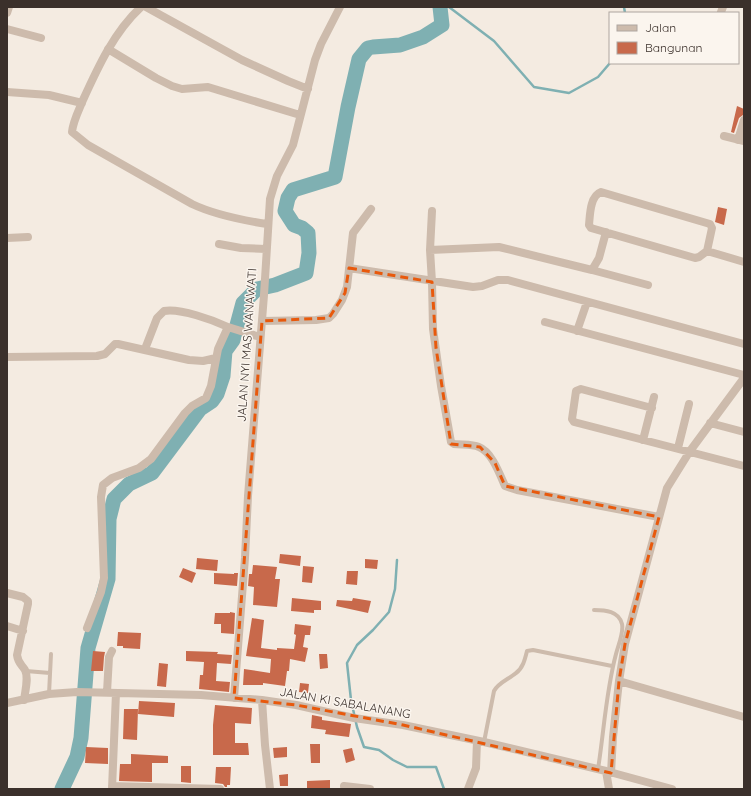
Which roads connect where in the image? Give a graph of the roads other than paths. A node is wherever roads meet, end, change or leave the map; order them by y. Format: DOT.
graph roads {
  1 [pos="9,7"];
  2 [pos="141,7"];
  3 [pos="146,7"];
  4 [pos="340,7"];
  5 [pos="7,13"];
  6 [pos="7,29"];
  7 [pos="41,38"];
  8 [pos="108,49"];
  9 [pos="308,89"];
  10 [pos="7,92"];
  11 [pos="82,103"];
  12 [pos="300,115"];
  13 [pos="744,120"];
  14 [pos="724,136"];
  15 [pos="741,140"];
  16 [pos="371,209"];
  17 [pos="432,210"];
  18 [pos="267,224"];
  19 [pos="606,232"];
  20 [pos="28,237"];
  21 [pos="7,238"];
  22 [pos="219,244"];
  23 [pos="266,249"];
  24 [pos="430,250"];
  25 [pos="707,251"];
  26 [pos="744,262"];
  27 [pos="349,268"];
  28 [pos="592,270"];
  29 [pos="432,282"];
  30 [pos="648,285"];
  31 [pos="587,302"];
  32 [pos="262,321"];
  33 [pos="545,322"];
  34 [pos="229,328"];
  35 [pos="577,331"];
  36 [pos="260,337"];
  37 [pos="744,344"];
  38 [pos="145,349"];
  39 [pos="7,357"];
  40 [pos="216,358"];
  41 [pos="744,374"];
  42 [pos="744,378"];
  43 [pos="654,397"];
  44 [pos="689,404"];
  45 [pos="652,408"];
  46 [pos="710,423"];
  47 [pos="744,432"];
  48 [pos="644,440"];
  49 [pos="678,448"];
  50 [pos="690,451"];
  51 [pos="744,466"];
  52 [pos="659,517"];
  53 [pos="7,593"];
  54 [pos="594,610"];
  55 [pos="7,626"];
  56 [pos="87,628"];
  57 [pos="23,631"];
  58 [pos="112,651"];
  59 [pos="51,654"];
  60 [pos="612,666"];
  61 [pos="26,671"];
  62 [pos="50,673"];
  63 [pos="619,681"];
  64 [pos="112,692"];
  65 [pos="49,694"];
  66 [pos="234,698"];
  67 [pos="24,700"];
  68 [pos="262,700"];
  69 [pos="7,703"];
  70 [pos="744,718"];
  71 [pos="481,742"];
  72 [pos="598,770"];
  73 [pos="609,772"];
  74 [pos="344,786"];
  75 [pos="112,787"];
  76 [pos="220,789"];
  77 [pos="270,789"];
  78 [pos="370,789"];
  79 [pos="468,789"];
  80 [pos="609,789"];
  81 [pos="672,789"];
  1 -- 5 [label="street"];
  2 -- 8 [label="street"];
  3 -- 9 [label="street"];
  4 -- 9 [label="street, JALAN NYI MAS WANAWATI"];
  6 -- 7 [label="street"];
  8 -- 11 [label="street"];
  8 -- 12 [label="street"];
  9 -- 12 [label="street, JALAN NYI MAS WANAWATI"];
  10 -- 11 [label="street"];
  11 -- 18 [label="street"];
  12 -- 18 [label="street, JALAN NYI MAS WANAWATI"];
  13 -- 15 [label="street"];
  14 -- 15 [label="street"];
  16 -- 27 [label="street"];
  17 -- 24 [label="street"];
  18 -- 23 [label="street, JALAN NYI MAS WANAWATI"];
  19 -- 25 [label="street"];
  19 -- 25 [label="street"];
  19 -- 28 [label="street"];
  20 -- 21 [label="street"];
  22 -- 23 [label="street"];
  23 -- 32 [label="street, JALAN NYI MAS WANAWATI"];
  24 -- 28 [label="street"];
  24 -- 29 [label="street"];
  25 -- 26 [label="street"];
  27 -- 29 [label="street"];
  27 -- 32 [label="street"];
  28 -- 30 [label="street"];
  29 -- 31 [label="street"];
  29 -- 52 [label="street"];
  31 -- 35 [label="street"];
  31 -- 37 [label="street"];
  32 -- 36 [label="street, JALAN NYI MAS WANAWATI"];
  33 -- 35 [label="street"];
  34 -- 36 [label="street"];
  34 -- 38 [label="street"];
  34 -- 40 [label="street"];
  35 -- 41 [label="street"];
  36 -- 66 [label="street, JALAN NYI MAS WANAWATI"];
  38 -- 39 [label="street"];
  38 -- 40 [label="street"];
  40 -- 56 [label="street"];
  42 -- 46 [label="street"];
  43 -- 45 [label="street"];
  44 -- 49 [label="street"];
  45 -- 48 [label="street"];
  45 -- 48 [label="street"];
  46 -- 47 [label="street"];
  46 -- 50 [label="street"];
  48 -- 49 [label="street"];
  49 -- 50 [label="street"];
  50 -- 51 [label="street"];
  50 -- 52 [label="street"];
  52 -- 63 [label="street"];
  53 -- 57 [label="street"];
  54 -- 60 [label="lane"];
  55 -- 57 [label="street"];
  57 -- 61 [label="street"];
  58 -- 64 [label="street"];
  59 -- 62 [label="lane"];
  60 -- 71 [label="lane"];
  60 -- 72 [label="lane"];
  61 -- 62 [label="lane"];
  61 -- 67 [label="street"];
  62 -- 65 [label="lane"];
  63 -- 70 [label="street"];
  63 -- 73 [label="street"];
  64 -- 65 [label="street, JALAN KI SABALANANG"];
  64 -- 66 [label="street, JALAN KI SABALANANG"];
  64 -- 75 [label="street"];
  65 -- 67 [label="street, JALAN KI SABALANANG"];
  66 -- 68 [label="street, JALAN KI SABALANANG"];
  67 -- 69 [label="street, JALAN KI SABALANANG"];
  68 -- 71 [label="street, JALAN KI SABALANANG"];
  68 -- 77 [label="street"];
  71 -- 72 [label="street, JALAN KI SABALANANG"];
  71 -- 79 [label="street"];
  72 -- 73 [label="street, JALAN KI SABALANANG"];
  73 -- 80 [label="street"];
  73 -- 81 [label="street, JALAN KI SABALANANG"];
  74 -- 78 [label="street"];
  75 -- 76 [label="street"];
}
